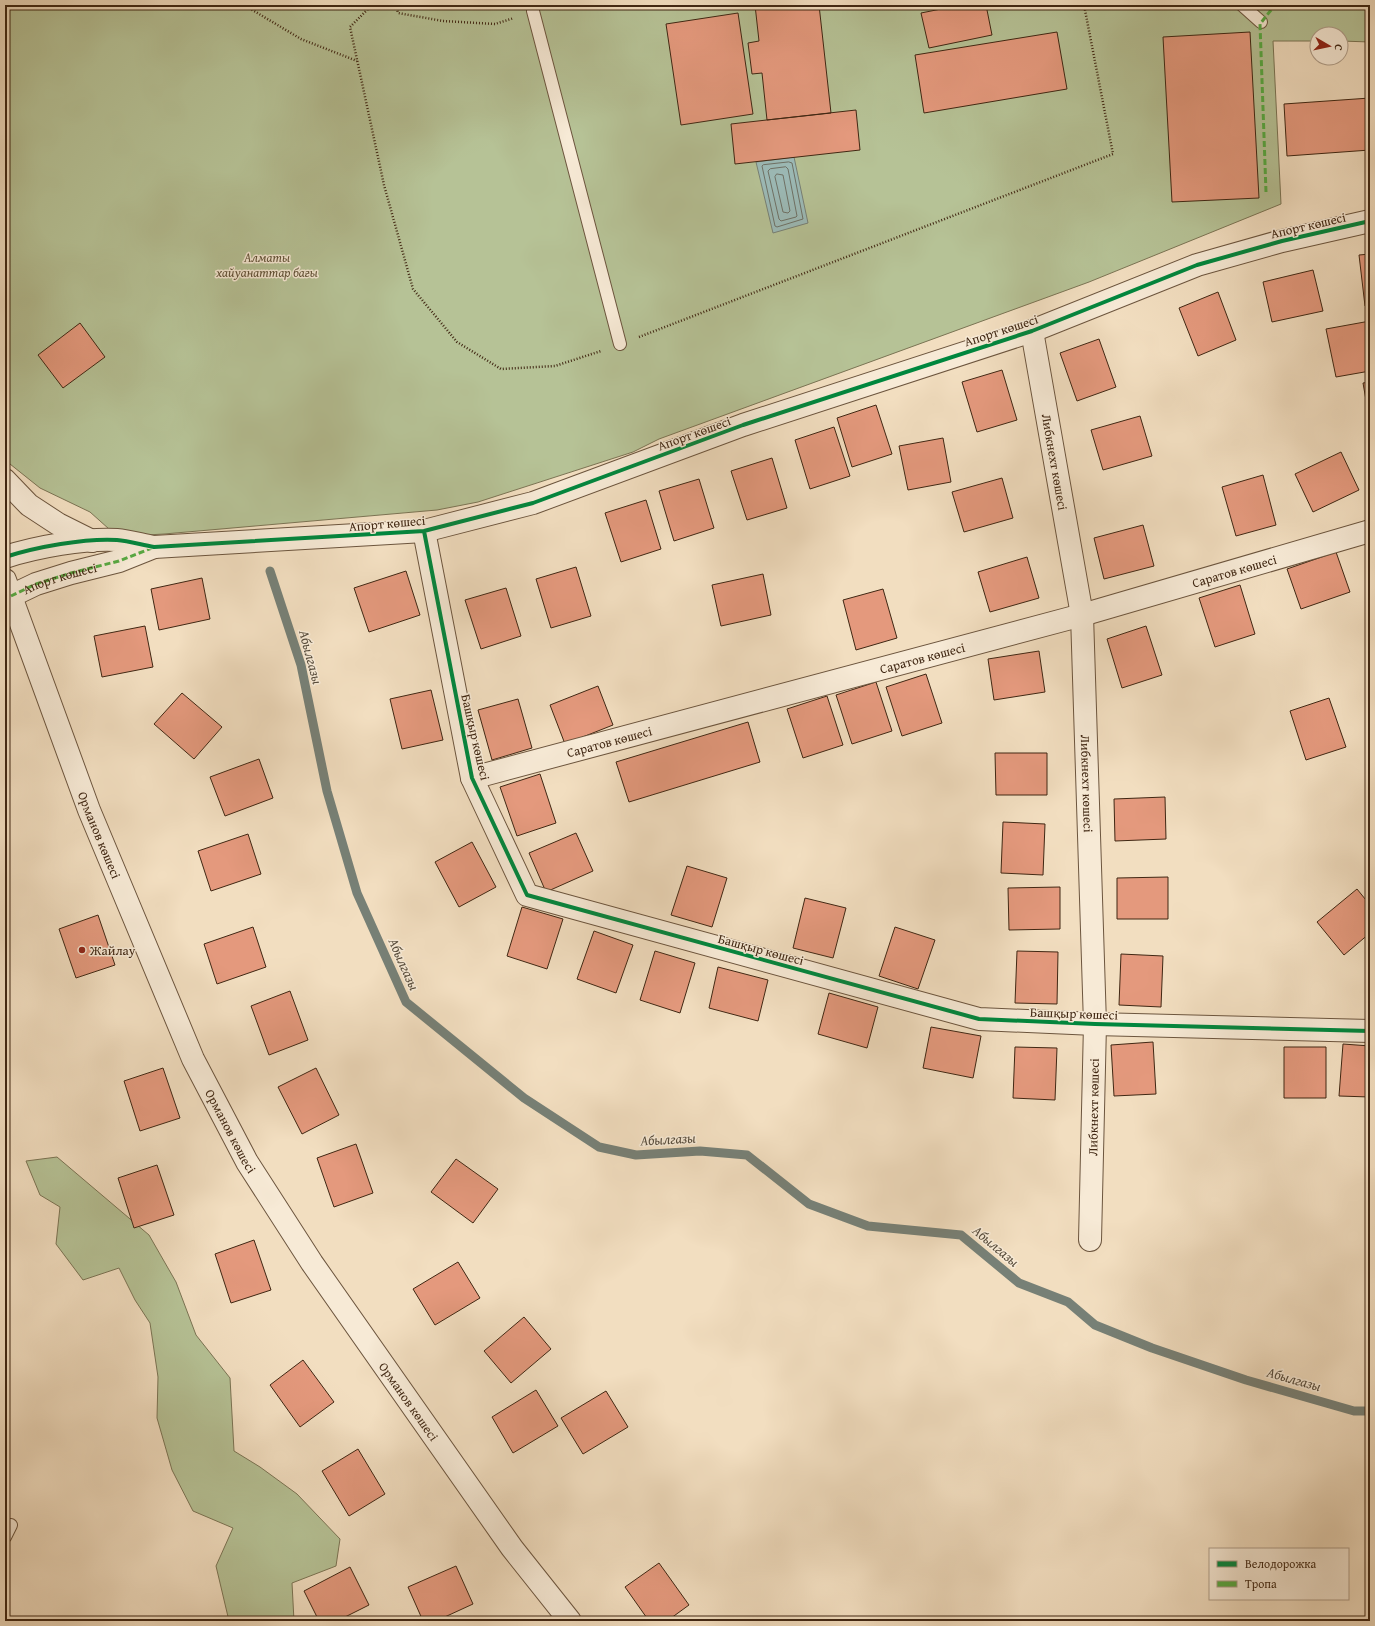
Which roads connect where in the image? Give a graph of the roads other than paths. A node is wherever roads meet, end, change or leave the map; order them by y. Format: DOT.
graph roads {
  1 [pos="1242,5"];
  2 [pos="533,12"];
  3 [pos="1261,22"];
  4 [pos="1370,221"];
  5 [pos="1032,331"];
  6 [pos="620,344"];
  7 [pos="5,480"];
  8 [pos="424,531"];
  9 [pos="1370,531"];
  10 [pos="92,541"];
  11 [pos="154,547"];
  12 [pos="5,557"];
  13 [pos="8,588"];
  14 [pos="1082,616"];
  15 [pos="472,778"];
  16 [pos="1095,1024"];
  17 [pos="1370,1031"];
  18 [pos="1090,1240"];
  19 [pos="12,1525"];
  20 [pos="5,1537"];
  21 [pos="570,1621"];
  1 -- 3 [label="lane"];
  2 -- 6 [label="lane"];
  4 -- 5 [label="street, Апорт көшесі"];
  5 -- 8 [label="street, Апорт көшесі"];
  5 -- 14 [label="street, Либкнехт көшесі"];
  7 -- 10 [label="street"];
  8 -- 11 [label="street, Апорт көшесі"];
  8 -- 15 [label="street, Башқыр көшесі"];
  9 -- 14 [label="street, Саратов көшесі"];
  10 -- 11 [label="street, Апорт көшесі"];
  10 -- 12 [label="street, Апорт көшесі"];
  11 -- 13 [label="street, Апорт көшесі"];
  13 -- 21 [label="street, Орманов көшесі"];
  14 -- 15 [label="street, Саратов көшесі"];
  14 -- 16 [label="street, Либкнехт көшесі"];
  15 -- 16 [label="street, Башқыр көшесі"];
  16 -- 17 [label="street, Башқыр көшесі"];
  16 -- 18 [label="street, Либкнехт көшесі"];
  19 -- 20 [label="lane"];
}
